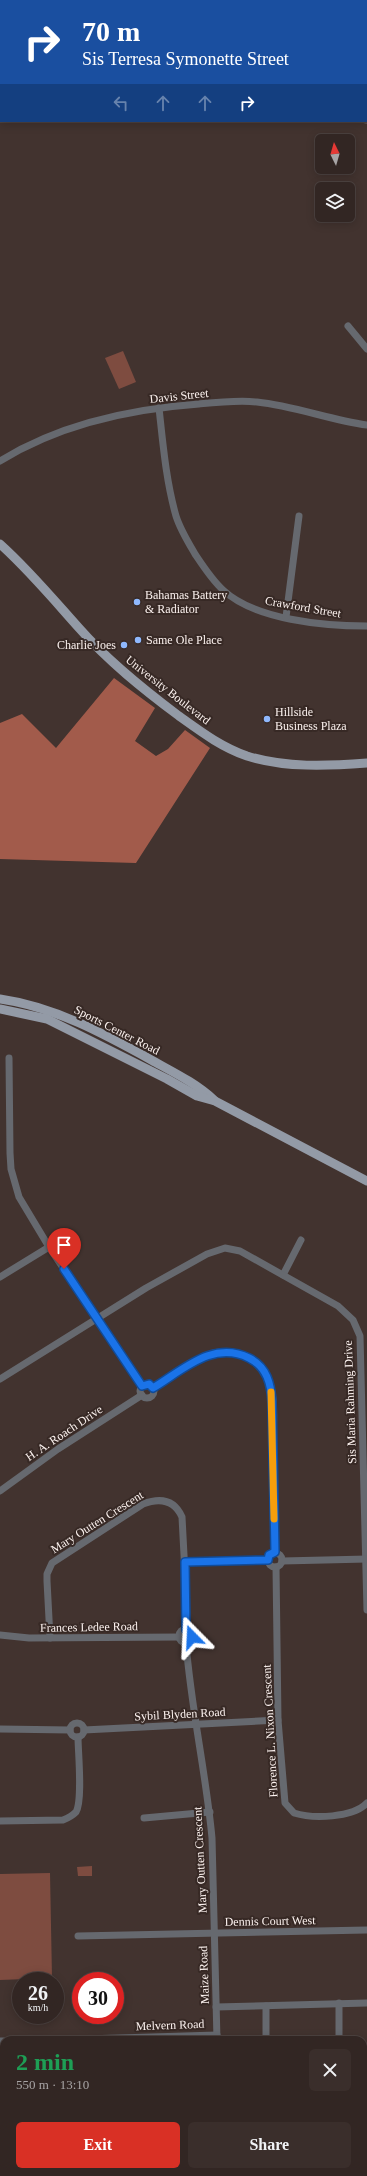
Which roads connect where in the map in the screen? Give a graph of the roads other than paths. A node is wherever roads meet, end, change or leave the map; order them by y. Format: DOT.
graph roads {
  1 [pos="348,326"];
  2 [pos="367,349"];
  3 [pos="158,408"];
  4 [pos="367,425"];
  5 [pos="0,461"];
  6 [pos="300,516"];
  7 [pos="0,544"];
  8 [pos="286,617"];
  9 [pos="367,626"];
  10 [pos="367,763"];
  11 [pos="0,999"];
  12 [pos="0,1009"];
  13 [pos="9,1058"];
  14 [pos="214,1101"];
  15 [pos="367,1180"];
  16 [pos="301,1240"];
  17 [pos="49,1247"];
  18 [pos="283,1275"];
  19 [pos="0,1277"];
  20 [pos="98,1319"];
  21 [pos="0,1379"];
  22 [pos="142,1386"];
  23 [pos="153,1388"];
  24 [pos="142,1395"];
  25 [pos="0,1491"];
  26 [pos="275,1552"];
  27 [pos="366,1559"];
  28 [pos="268,1560"];
  29 [pos="282,1561"];
  30 [pos="185,1562"];
  31 [pos="276,1567"];
  32 [pos="367,1610"];
  33 [pos="186,1630"];
  34 [pos="0,1636"];
  35 [pos="179,1637"];
  36 [pos="50,1638"];
  37 [pos="186,1643"];
  38 [pos="278,1720"];
  39 [pos="197,1725"];
  40 [pos="0,1729"];
  41 [pos="70,1730"];
  42 [pos="84,1730"];
  43 [pos="78,1737"];
  44 [pos="367,1803"];
  45 [pos="210,1812"];
  46 [pos="144,1818"];
  47 [pos="0,1821"];
  48 [pos="367,1930"];
  49 [pos="214,1933"];
  50 [pos="78,1936"];
  51 [pos="339,2003"];
  52 [pos="367,2003"];
  53 [pos="266,2006"];
  54 [pos="216,2007"];
  55 [pos="217,2036"];
  56 [pos="266,2036"];
  57 [pos="339,2036"];
  1 -- 2 [label="street"];
  3 -- 4 [label="street, Davis Street"];
  3 -- 5 [label="street, Davis Street"];
  3 -- 8 [label="street, Crawford Street"];
  6 -- 8 [label="street"];
  7 -- 10 [label="main road, University Boulevard"];
  8 -- 9 [label="street, Crawford Street"];
  11 -- 14 [label="main road, Sports Center Road"];
  12 -- 14 [label="main road, Sports Center Road"];
  13 -- 17 [label="street"];
  14 -- 15 [label="main road, Sports Center Road"];
  16 -- 18 [label="street"];
  17 -- 19 [label="street"];
  17 -- 20 [label="street"];
  18 -- 20 [label="street, Sis Maria Rahming Drive"];
  18 -- 27 [label="street, Sis Maria Rahming Drive"];
  20 -- 21 [label="street, Sis Maria Rahming Drive"];
  20 -- 22 [label="street"];
  22 -- 23 [label="street"];
  22 -- 24 [label="street"];
  23 -- 24 [label="street"];
  23 -- 26 [label="street"];
  24 -- 25 [label="street, H. A. Roach Drive"];
  26 -- 28 [label="street"];
  26 -- 29 [label="street"];
  27 -- 29 [label="street"];
  27 -- 32 [label="street"];
  28 -- 30 [label="street"];
  28 -- 31 [label="street"];
  29 -- 31 [label="street"];
  30 -- 33 [label="street, Mary Outten Crescent"];
  30 -- 36 [label="street, Mary Outten Crescent"];
  31 -- 38 [label="street, Florence L. Nixon Crescent"];
  33 -- 35 [label="street"];
  33 -- 37 [label="street"];
  34 -- 36 [label="street, Frances Ledee Road"];
  35 -- 36 [label="street, Frances Ledee Road"];
  35 -- 37 [label="street"];
  37 -- 39 [label="street, Mary Outten Crescent"];
  38 -- 39 [label="street, Sybil Blyden Road"];
  38 -- 44 [label="street, Florence L. Nixon Crescent"];
  39 -- 42 [label="street, Sybil Blyden Road"];
  39 -- 45 [label="street, Mary Outten Crescent"];
  40 -- 41 [label="street, Sybil Blyden Road"];
  41 -- 42 [label="street, Sybil Blyden Road"];
  41 -- 43 [label="street"];
  42 -- 43 [label="street"];
  43 -- 47 [label="street"];
  45 -- 46 [label="street"];
  45 -- 49 [label="street, Mary Outten Crescent"];
  48 -- 49 [label="street, Dennis Court West"];
  49 -- 50 [label="street, Dennis Court West"];
  49 -- 54 [label="street, Maize Road"];
  51 -- 52 [label="street, Melvern Road"];
  51 -- 53 [label="street, Melvern Road"];
  51 -- 57 [label="street"];
  53 -- 54 [label="street, Melvern Road"];
  53 -- 56 [label="street"];
  54 -- 55 [label="street, Maize Road"];
}
